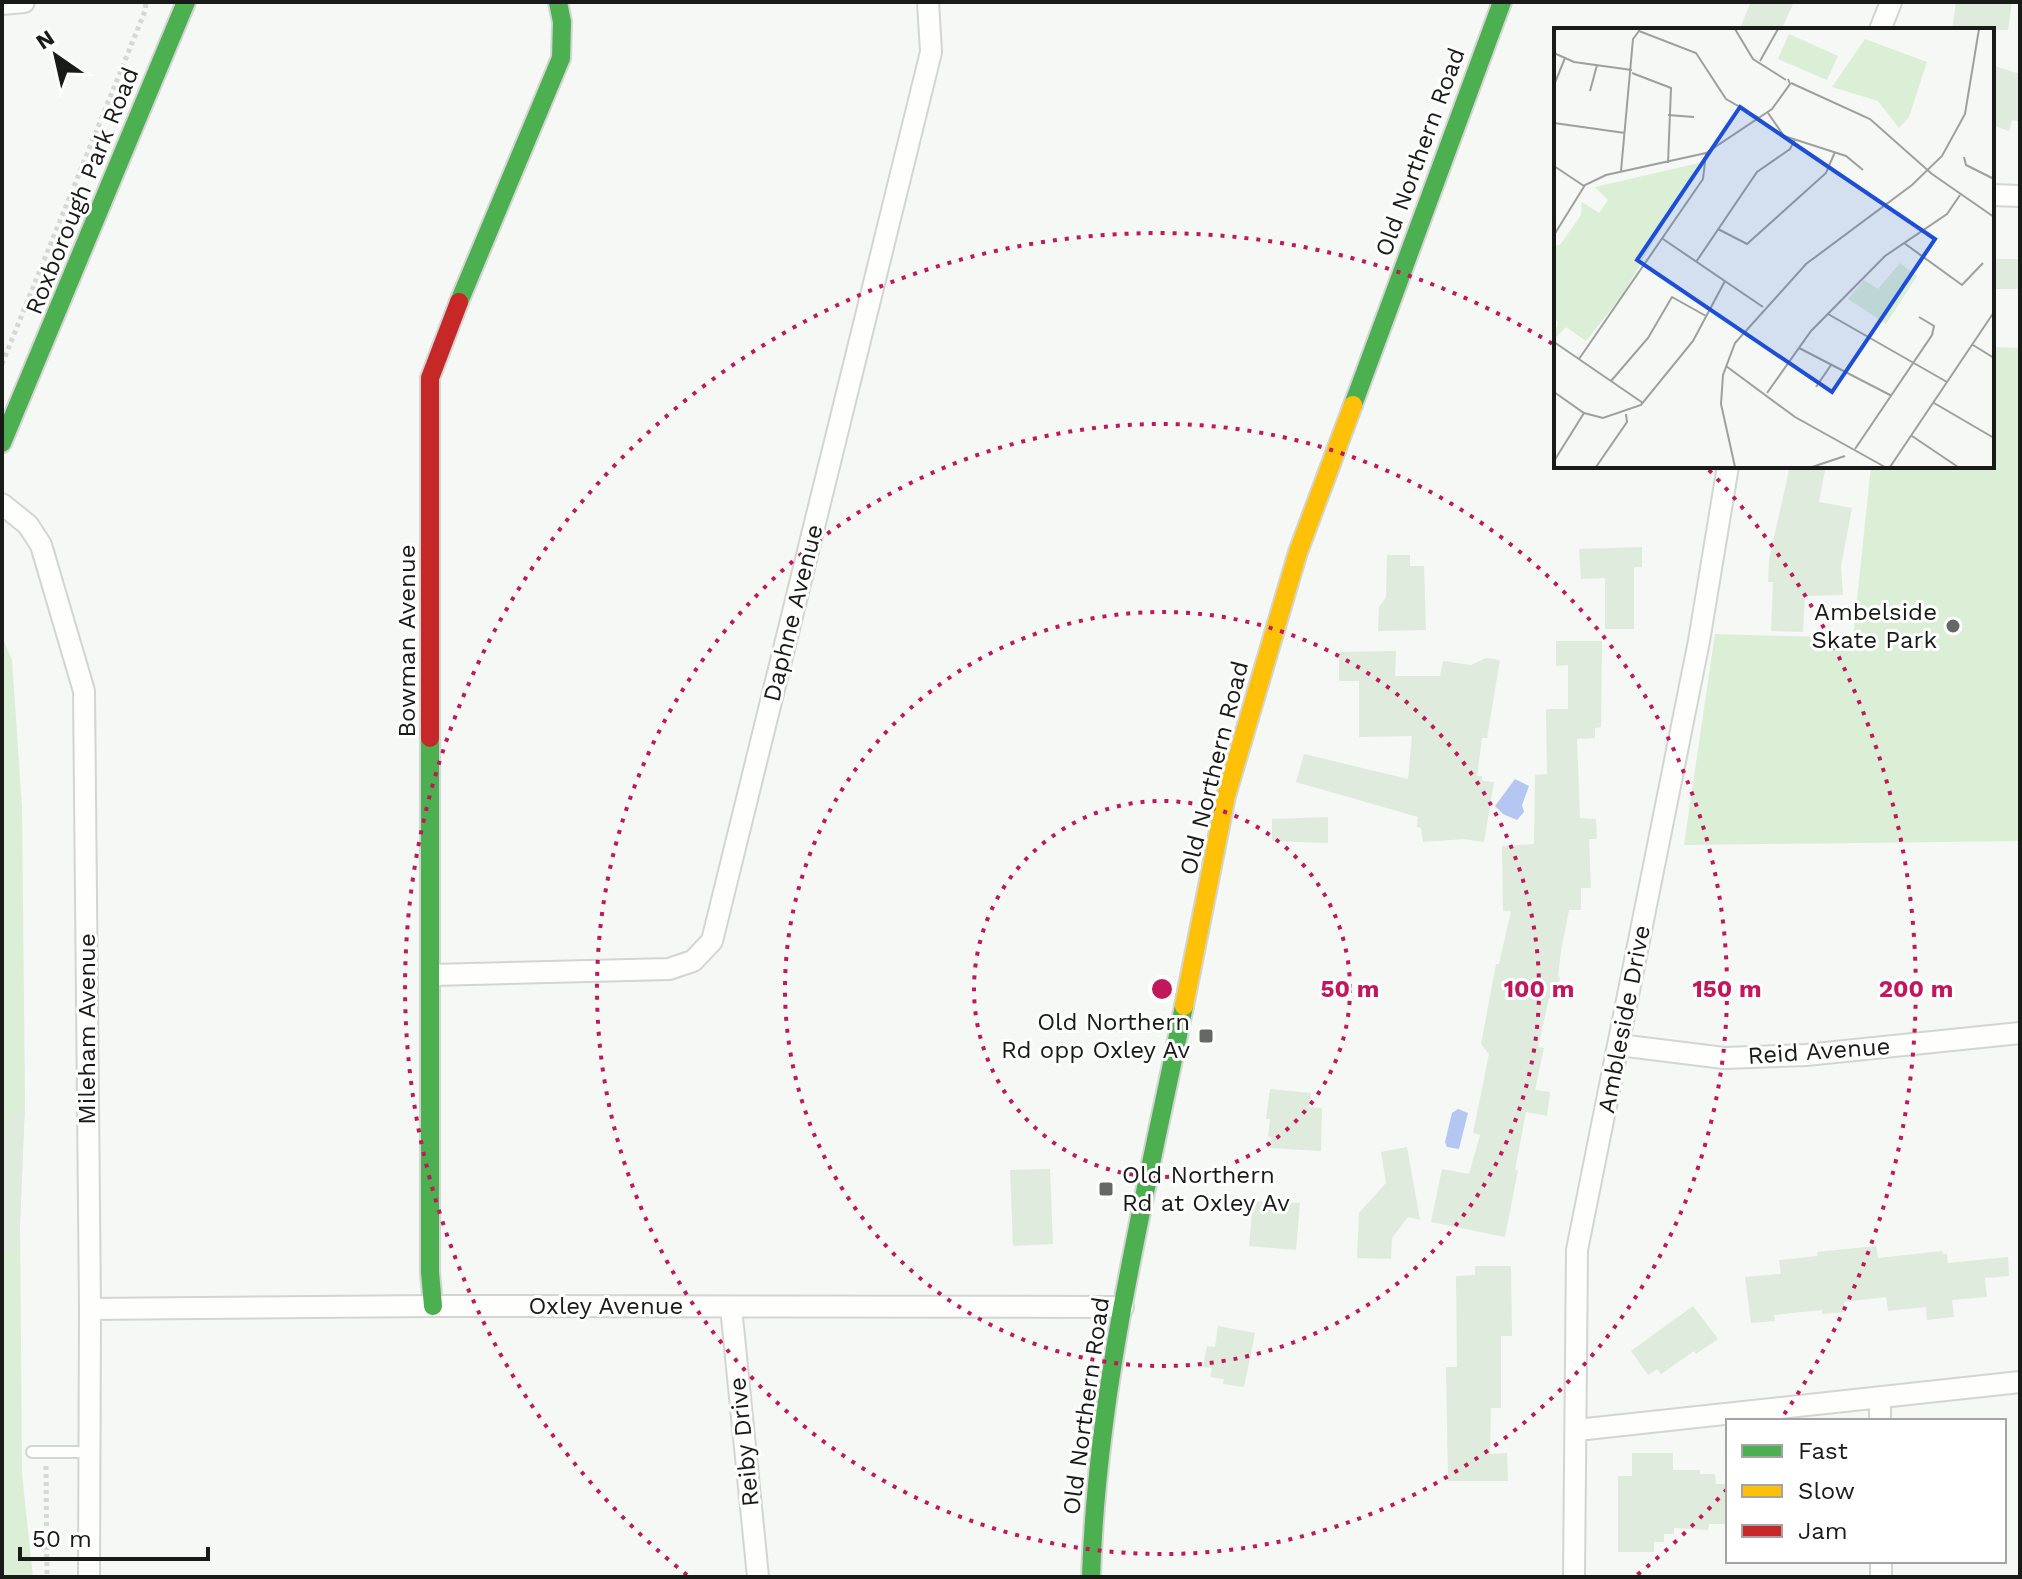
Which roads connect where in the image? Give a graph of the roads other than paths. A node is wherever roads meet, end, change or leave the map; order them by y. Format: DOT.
graph roads {
  1 [pos="24,2"];
  2 [pos="186,2"];
  3 [pos="558,2"];
  4 [pos="928,2"];
  5 [pos="1502,2"];
  6 [pos="1891,2"];
  7 [pos="2,4"];
  8 [pos="1881,28"];
  9 [pos="1994,195"];
  10 [pos="2020,196"];
  11 [pos="2,443"];
  12 [pos="1728,468"];
  13 [pos="2,504"];
  14 [pos="432,975"];
  15 [pos="2020,1033"];
  16 [pos="1619,1045"];
  17 [pos="433,1306"];
  18 [pos="731,1307"];
  19 [pos="1123,1307"];
  20 [pos="90,1309"];
  21 [pos="2020,1382"];
  22 [pos="1880,1397"];
  23 [pos="1880,1419"];
  24 [pos="1577,1430"];
  25 [pos="32,1452"];
  26 [pos="88,1452"];
  27 [pos="89,1577"];
  28 [pos="758,1577"];
  29 [pos="1091,1577"];
  30 [pos="1574,1577"];
  1 -- 7 [label="street"];
  2 -- 11 [label="street, Roxborough Park Road"];
  3 -- 14 [label="street, Bowman Avenue"];
  4 -- 14 [label="street, Daphne Avenue"];
  5 -- 19 [label="street, Old Northern Road"];
  6 -- 8 [label="street"];
  9 -- 10 [label="street"];
  12 -- 16 [label="street, Ambleside Drive"];
  13 -- 20 [label="street, Mileham Avenue"];
  14 -- 17 [label="street, Bowman Avenue"];
  15 -- 16 [label="street, Reid Avenue"];
  16 -- 24 [label="street, Ambleside Drive"];
  17 -- 18 [label="street, Oxley Avenue"];
  17 -- 20 [label="street, Oxley Avenue"];
  18 -- 19 [label="street, Oxley Avenue"];
  18 -- 28 [label="street, Reiby Drive"];
  19 -- 29 [label="street, Old Northern Road"];
  20 -- 26 [label="street, Mileham Avenue"];
  21 -- 22 [label="street"];
  22 -- 23 [label="street"];
  22 -- 24 [label="street"];
  24 -- 30 [label="street, Ambleside Drive"];
  25 -- 26 [label="lane"];
  26 -- 27 [label="street, Mileham Avenue"];
}
